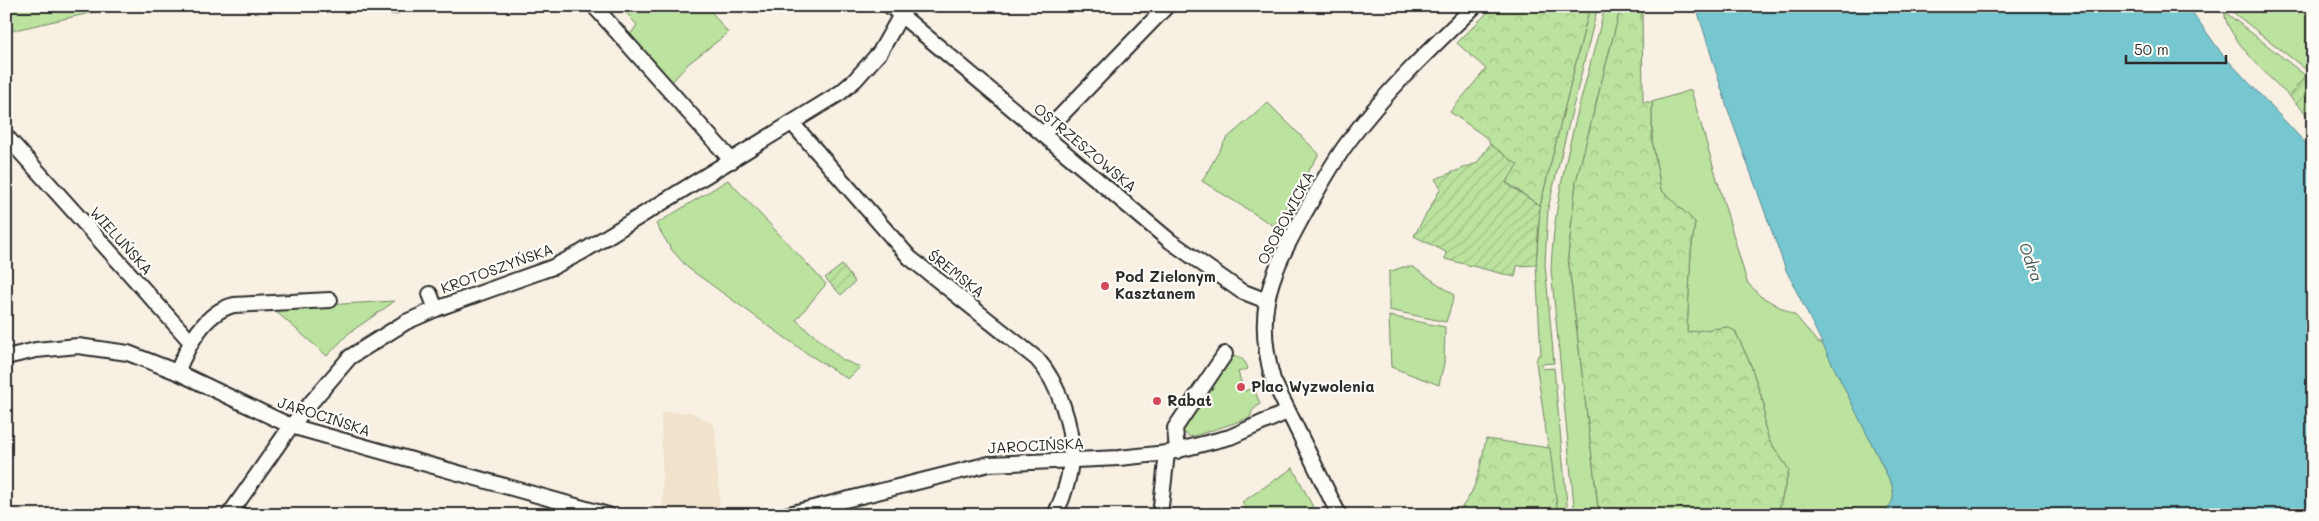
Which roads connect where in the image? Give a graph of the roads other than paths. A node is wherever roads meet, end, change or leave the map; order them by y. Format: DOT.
graph roads {
  1 [pos="594,6"];
  2 [pos="890,6"];
  3 [pos="1166,6"];
  4 [pos="1476,6"];
  5 [pos="904,11"];
  6 [pos="792,123"];
  7 [pos="1043,134"];
  8 [pos="6,136"];
  9 [pos="732,161"];
  10 [pos="430,294"];
  11 [pos="330,300"];
  12 [pos="1267,301"];
  13 [pos="436,309"];
  14 [pos="190,342"];
  15 [pos="1225,354"];
  16 [pos="6,357"];
  17 [pos="177,372"];
  18 [pos="1287,412"];
  19 [pos="291,426"];
  20 [pos="1172,452"];
  21 [pos="1071,460"];
  22 [pos="790,514"];
  23 [pos="228,515"];
  24 [pos="608,515"];
  25 [pos="1055,515"];
  26 [pos="1160,515"];
  27 [pos="1339,515"];
  1 -- 9 [label="street"];
  2 -- 5 [label="street, OSTRZESZOWSKA"];
  3 -- 7 [label="street"];
  4 -- 12 [label="street, OSOBOWICKA"];
  5 -- 6 [label="street, KROTOSZYŃSKA"];
  5 -- 7 [label="street, OSTRZESZOWSKA"];
  6 -- 9 [label="street, KROTOSZYŃSKA"];
  6 -- 21 [label="street, ŚREMSKA"];
  7 -- 12 [label="street, OSTRZESZOWSKA"];
  8 -- 14 [label="street, WIELUŃSKA"];
  9 -- 13 [label="street, KROTOSZYŃSKA"];
  10 -- 13 [label="street"];
  11 -- 14 [label="street"];
  12 -- 18 [label="street, OSOBOWICKA"];
  13 -- 19 [label="street, KROTOSZYŃSKA"];
  14 -- 17 [label="street"];
  15 -- 20 [label="street"];
  16 -- 17 [label="street, JAROCIŃSKA"];
  17 -- 19 [label="street, JAROCIŃSKA"];
  18 -- 20 [label="street, JAROCIŃSKA"];
  18 -- 27 [label="street, OSOBOWICKA"];
  19 -- 23 [label="street, KROTOSZYŃSKA"];
  19 -- 24 [label="street, JAROCIŃSKA"];
  20 -- 21 [label="street, JAROCIŃSKA"];
  20 -- 26 [label="street"];
  21 -- 22 [label="street, JAROCIŃSKA"];
  21 -- 25 [label="street, ŚREMSKA"];
}
